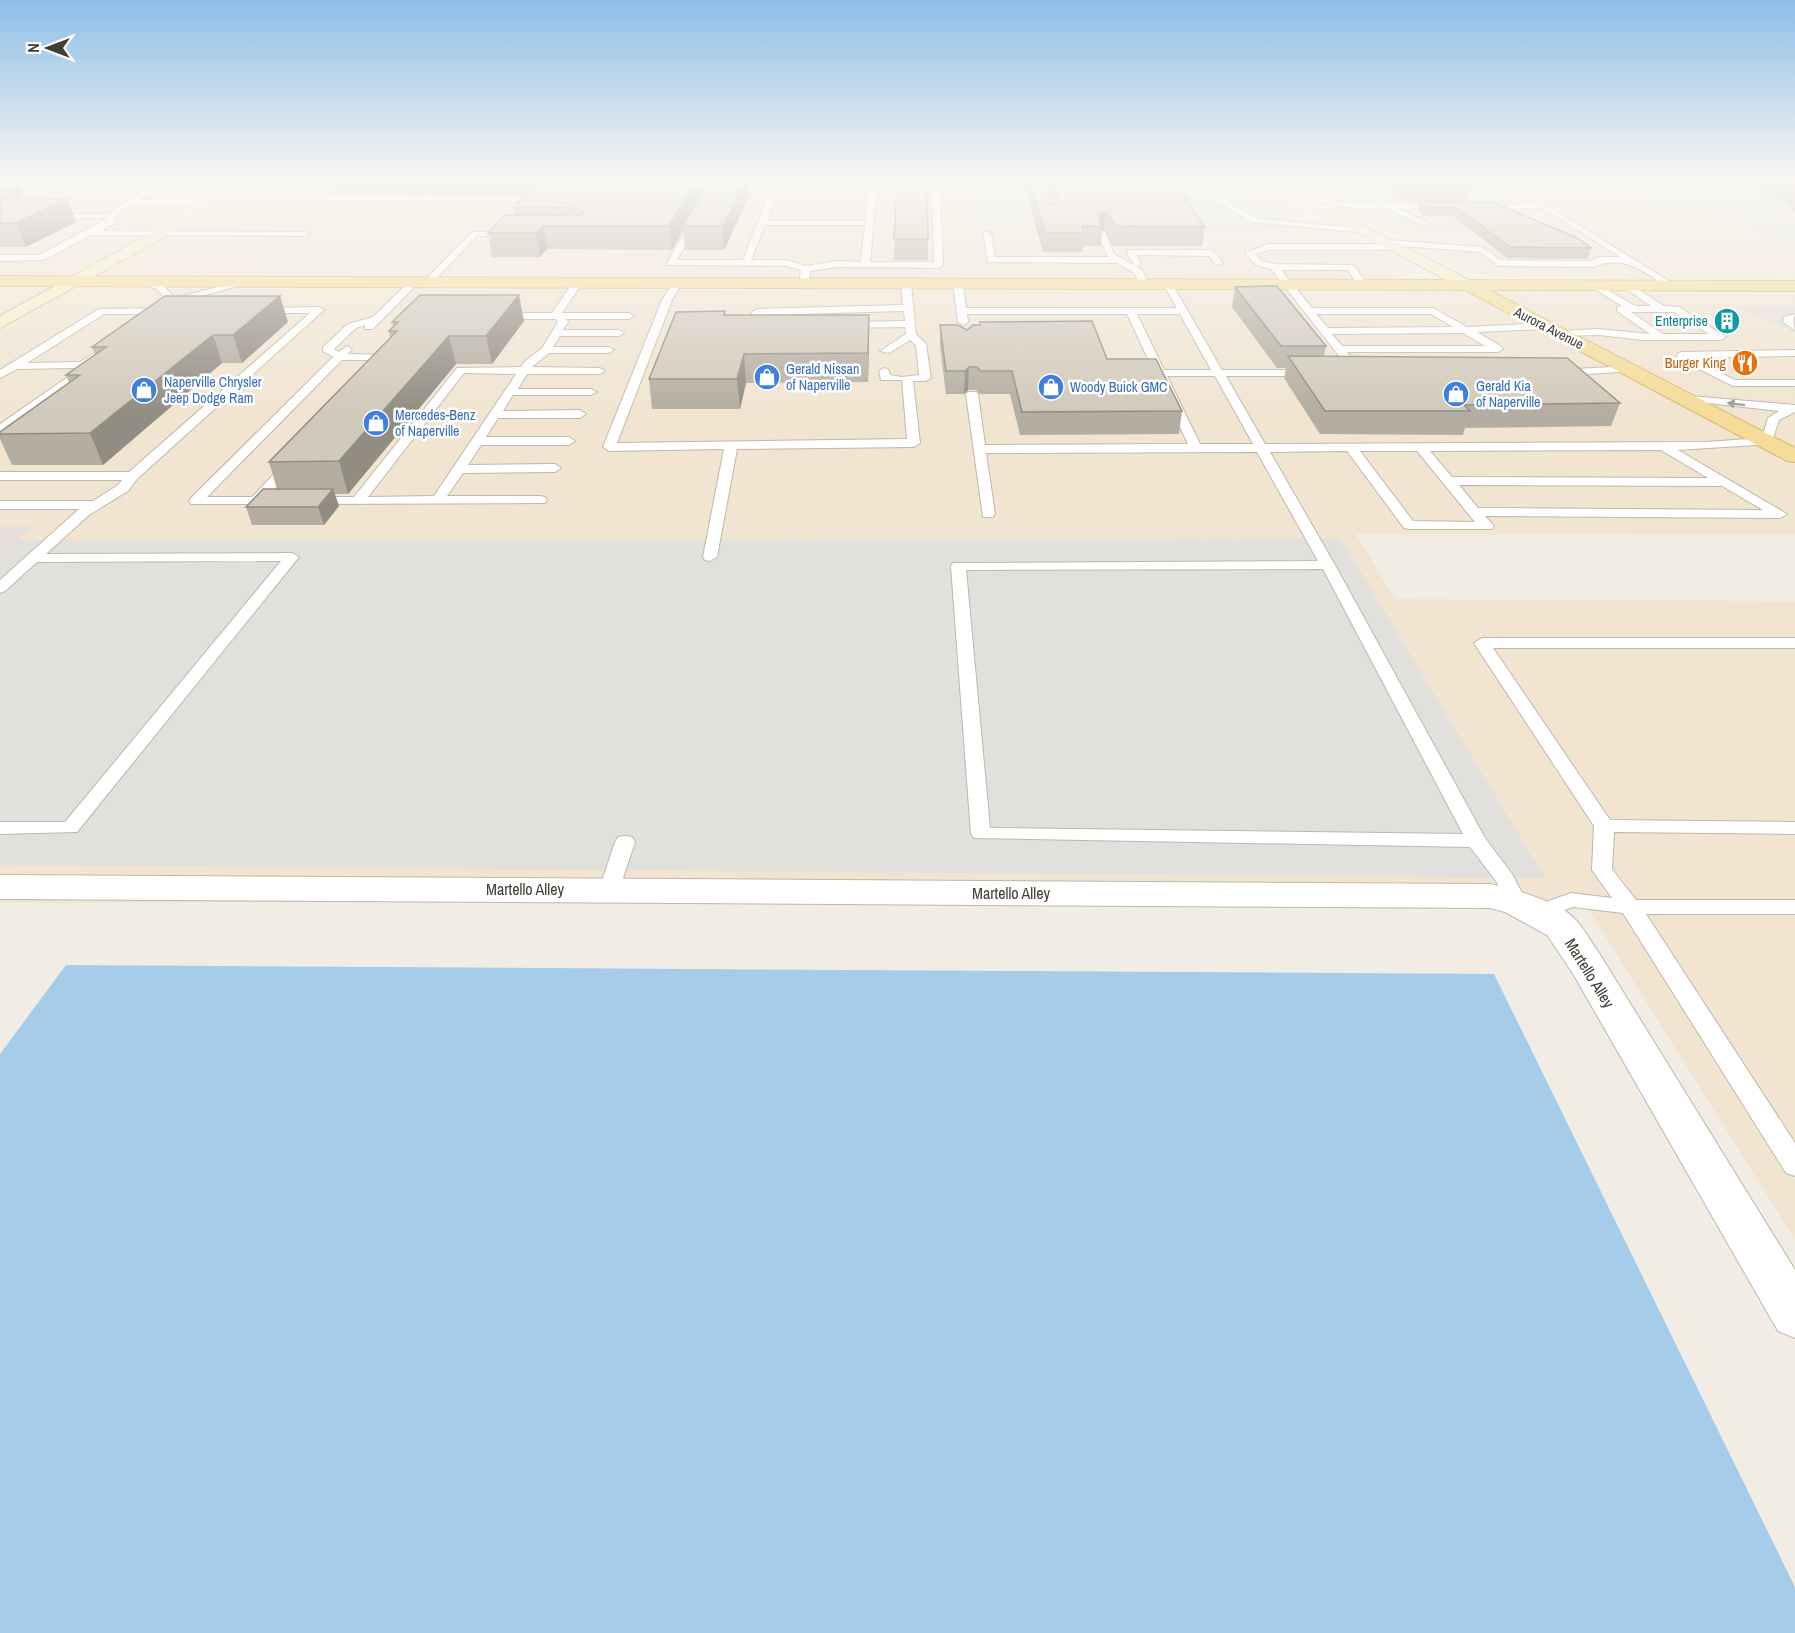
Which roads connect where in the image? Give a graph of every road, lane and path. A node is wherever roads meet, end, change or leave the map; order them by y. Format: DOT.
graph roads {
  1 [pos="115,259"];
  2 [pos="447,259"];
  3 [pos="673,259"];
  4 [pos="747,259"];
  5 [pos="865,259"];
  6 [pos="939,259"];
  7 [pos="991,259"];
  8 [pos="1118,259"];
  9 [pos="1135,259"];
  10 [pos="1216,259"];
  11 [pos="1255,259"];
  12 [pos="1417,259"];
  13 [pos="1437,259"];
  14 [pos="1493,259"];
  15 [pos="1599,260"];
  16 [pos="1631,260"];
  17 [pos="1121,261"];
  18 [pos="746,263"];
  19 [pos="1137,263"];
  20 [pos="1149,263"];
  21 [pos="1172,263"];
  22 [pos="865,264"];
  23 [pos="1426,264"];
  24 [pos="1274,267"];
  25 [pos="805,276"];
  26 [pos="0,281"];
  27 [pos="76,281"];
  28 [pos="141,281"];
  29 [pos="248,282"];
  30 [pos="421,282"];
  31 [pos="577,282"];
  32 [pos="677,283"];
  33 [pos="906,284"];
  34 [pos="958,284"];
  35 [pos="1145,284"];
  36 [pos="1168,284"];
  37 [pos="1289,285"];
  38 [pos="1362,285"];
  39 [pos="1467,285"];
  40 [pos="1596,286"];
  41 [pos="1627,286"];
  42 [pos="1672,286"];
  43 [pos="1795,286"];
  44 [pos="173,301"];
  45 [pos="908,308"];
  46 [pos="1633,309"];
  47 [pos="1662,309"];
  48 [pos="183,310"];
  49 [pos="251,310"];
  50 [pos="160,311"];
  51 [pos="1131,311"];
  52 [pos="1183,311"];
  53 [pos="1310,311"];
  54 [pos="962,312"];
  55 [pos="393,316"];
  56 [pos="488,316"];
  57 [pos="559,316"];
  58 [pos="629,316"];
  59 [pos="1795,317"];
  60 [pos="376,321"];
  61 [pos="0,323"];
  62 [pos="141,324"];
  63 [pos="786,325"];
  64 [pos="831,325"];
  65 [pos="1546,326"];
  66 [pos="1795,327"];
  67 [pos="910,330"];
  68 [pos="964,330"];
  69 [pos="1463,330"];
  70 [pos="1325,331"];
  71 [pos="557,333"];
  72 [pos="619,333"];
  73 [pos="1562,334"];
  74 [pos="1643,337"];
  75 [pos="1661,337"];
  76 [pos="111,345"];
  77 [pos="1582,345"];
  78 [pos="1340,349"];
  79 [pos="546,350"];
  80 [pos="609,350"];
  81 [pos="885,351"];
  82 [pos="344,353"];
  83 [pos="1795,353"];
  84 [pos="82,365"];
  85 [pos="0,366"];
  86 [pos="16,366"];
  87 [pos="1628,369"];
  88 [pos="600,370"];
  89 [pos="524,371"];
  90 [pos="884,371"];
  91 [pos="1219,372"];
  92 [pos="1160,373"];
  93 [pos="1323,373"];
  94 [pos="1358,373"];
  95 [pos="1548,373"];
  96 [pos="372,374"];
  97 [pos="0,375"];
  98 [pos="901,376"];
  99 [pos="1795,383"];
  100 [pos="510,392"];
  101 [pos="591,392"];
  102 [pos="972,394"];
  103 [pos="1682,397"];
  104 [pos="1793,408"];
  105 [pos="580,414"];
  106 [pos="495,415"];
  107 [pos="0,429"];
  108 [pos="477,441"];
  109 [pos="570,441"];
  110 [pos="1767,441"];
  111 [pos="731,445"];
  112 [pos="1263,448"];
  113 [pos="1352,448"];
  114 [pos="1421,448"];
  115 [pos="1666,448"];
  116 [pos="980,449"];
  117 [pos="1196,449"];
  118 [pos="303,450"];
  119 [pos="1795,456"];
  120 [pos="555,468"];
  121 [pos="459,469"];
  122 [pos="0,476"];
  123 [pos="132,476"];
  124 [pos="1448,480"];
  125 [pos="1724,482"];
  126 [pos="438,500"];
  127 [pos="540,500"];
  128 [pos="256,501"];
  129 [pos="358,501"];
  130 [pos="0,505"];
  131 [pos="97,505"];
  132 [pos="1475,512"];
  133 [pos="988,514"];
  134 [pos="710,557"];
  135 [pos="33,558"];
  136 [pos="1328,565"];
  137 [pos="0,588"];
  138 [pos="1795,643"];
  139 [pos="1604,826"];
  140 [pos="0,828"];
  141 [pos="1795,828"];
  142 [pos="1476,841"];
  143 [pos="625,842"];
  144 [pos="0,887"];
  145 [pos="609,890"];
  146 [pos="1630,907"];
  147 [pos="1795,907"];
  148 [pos="1527,908"];
  149 [pos="1795,1165"];
  150 [pos="1795,1315"];
  1 -- 27 [label="street"];
  2 -- 30 [label="lane"];
  3 -- 18 [label="lane"];
  4 -- 18 [label="lane"];
  5 -- 22 [label="lane"];
  6 -- 22 [label="lane"];
  7 -- 17 [label="lane"];
  8 -- 17 [label="lane"];
  9 -- 19 [label="lane"];
  10 -- 21 [label="lane"];
  11 -- 24 [label="lane"];
  12 -- 23 [label="street, Aurora Avenue"];
  13 -- 23 [label="lane"];
  14 -- 15 [label="lane"];
  15 -- 16 [label="lane"];
  16 -- 42 [label="lane"];
  17 -- 19 [label="lane"];
  17 -- 35 [label="lane"];
  18 -- 25 [label="lane"];
  19 -- 20 [label="lane"];
  22 -- 25 [label="lane"];
  23 -- 39 [label="street, Aurora Avenue"];
  24 -- 37 [label="lane"];
  24 -- 38 [label="lane"];
  25 -- 32 [label="main road"];
  25 -- 33 [label="main road"];
  26 -- 27 [label="main road"];
  27 -- 28 [label="main road"];
  27 -- 61 [label="street"];
  28 -- 29 [label="main road"];
  28 -- 44 [label="lane"];
  29 -- 30 [label="main road"];
  29 -- 44 [label="lane"];
  30 -- 31 [label="main road"];
  30 -- 60 [label="lane"];
  31 -- 32 [label="main road"];
  31 -- 57 [label="lane"];
  32 -- 111 [label="lane"];
  33 -- 34 [label="main road"];
  33 -- 45 [label="lane"];
  34 -- 35 [label="main road"];
  34 -- 54 [label="lane"];
  35 -- 36 [label="main road"];
  36 -- 37 [label="main road"];
  36 -- 52 [label="lane"];
  37 -- 38 [label="main road"];
  37 -- 53 [label="lane"];
  38 -- 39 [label="main road"];
  39 -- 40 [label="main road"];
  39 -- 65 [label="main road, Aurora Avenue"];
  40 -- 41 [label="main road"];
  40 -- 46 [label="lane"];
  41 -- 42 [label="main road"];
  41 -- 47 [label="lane"];
  42 -- 43 [label="main road"];
  44 -- 50 [label="lane"];
  45 -- 63 [label="lane"];
  45 -- 67 [label="lane"];
  46 -- 47 [label="lane"];
  46 -- 75 [label="lane"];
  47 -- 75 [label="lane"];
  48 -- 50 [label="lane"];
  49 -- 123 [label="lane"];
  50 -- 62 [label="lane"];
  50 -- 86 [label="lane"];
  51 -- 52 [label="lane"];
  51 -- 54 [label="lane"];
  51 -- 92 [label="lane"];
  52 -- 91 [label="lane"];
  53 -- 69 [label="lane"];
  53 -- 70 [label="lane"];
  54 -- 68 [label="lane"];
  55 -- 60 [label="lane"];
  56 -- 57 [label="lane"];
  57 -- 58 [label="lane"];
  57 -- 71 [label="lane"];
  59 -- 66 [label="lane"];
  60 -- 82 [label="lane"];
  64 -- 67 [label="lane"];
  65 -- 69 [label="lane"];
  65 -- 73 [label="main road, Aurora Avenue"];
  67 -- 81 [label="lane"];
  67 -- 98 [label="lane"];
  69 -- 70 [label="lane"];
  69 -- 78 [label="lane"];
  70 -- 78 [label="lane"];
  71 -- 72 [label="lane"];
  71 -- 79 [label="lane"];
  73 -- 74 [label="lane"];
  73 -- 77 [label="main road, Aurora Avenue"];
  74 -- 75 [label="lane"];
  74 -- 77 [label="lane"];
  76 -- 84 [label="lane"];
  77 -- 87 [label="main road, Aurora Avenue"];
  78 -- 94 [label="lane"];
  79 -- 80 [label="lane"];
  79 -- 89 [label="lane"];
  82 -- 96 [label="lane"];
  82 -- 128 [label="lane"];
  83 -- 99 [label="lane"];
  84 -- 86 [label="lane"];
  84 -- 107 [label="lane"];
  85 -- 86 [label="lane"];
  86 -- 97 [label="lane"];
  87 -- 95 [label="lane"];
  87 -- 103 [label="main road, Aurora Avenue"];
  88 -- 89 [label="lane"];
  89 -- 100 [label="lane"];
  89 -- 129 [label="lane"];
  90 -- 98 [label="lane"];
  91 -- 92 [label="lane"];
  91 -- 93 [label="lane"];
  91 -- 112 [label="lane"];
  92 -- 117 [label="lane"];
  98 -- 111 [label="lane"];
  100 -- 101 [label="lane"];
  100 -- 106 [label="lane"];
  102 -- 116 [label="lane"];
  104 -- 103 [label="lane, one-way"];
  103 -- 110 [label="main road, Aurora Avenue"];
  104 -- 110 [label="lane"];
  105 -- 106 [label="lane"];
  106 -- 108 [label="lane"];
  108 -- 109 [label="lane"];
  108 -- 121 [label="lane"];
  110 -- 115 [label="lane"];
  110 -- 119 [label="main road, Aurora Avenue"];
  111 -- 134 [label="lane"];
  112 -- 113 [label="lane"];
  112 -- 117 [label="lane"];
  112 -- 136 [label="lane"];
  113 -- 114 [label="lane"];
  113 -- 132 [label="lane"];
  114 -- 115 [label="lane"];
  114 -- 124 [label="lane"];
  115 -- 125 [label="lane"];
  116 -- 117 [label="lane"];
  116 -- 133 [label="lane"];
  118 -- 128 [label="lane"];
  120 -- 121 [label="lane"];
  121 -- 126 [label="lane"];
  122 -- 123 [label="lane"];
  123 -- 131 [label="lane"];
  124 -- 125 [label="lane"];
  124 -- 132 [label="lane"];
  125 -- 132 [label="lane"];
  126 -- 127 [label="lane"];
  126 -- 129 [label="lane"];
  128 -- 129 [label="lane"];
  130 -- 131 [label="lane"];
  131 -- 135 [label="lane"];
  135 -- 137 [label="lane"];
  135 -- 140 [label="lane"];
  136 -- 142 [label="lane"];
  136 -- 142 [label="lane"];
  138 -- 139 [label="lane"];
  139 -- 141 [label="lane"];
  139 -- 146 [label="lane"];
  142 -- 148 [label="lane"];
  143 -- 145 [label="lane"];
  144 -- 145 [label="street, Martello Alley"];
  145 -- 148 [label="street, Martello Alley"];
  146 -- 147 [label="lane"];
  146 -- 148 [label="lane"];
  146 -- 149 [label="lane"];
  148 -- 150 [label="street, Martello Alley"];
}
